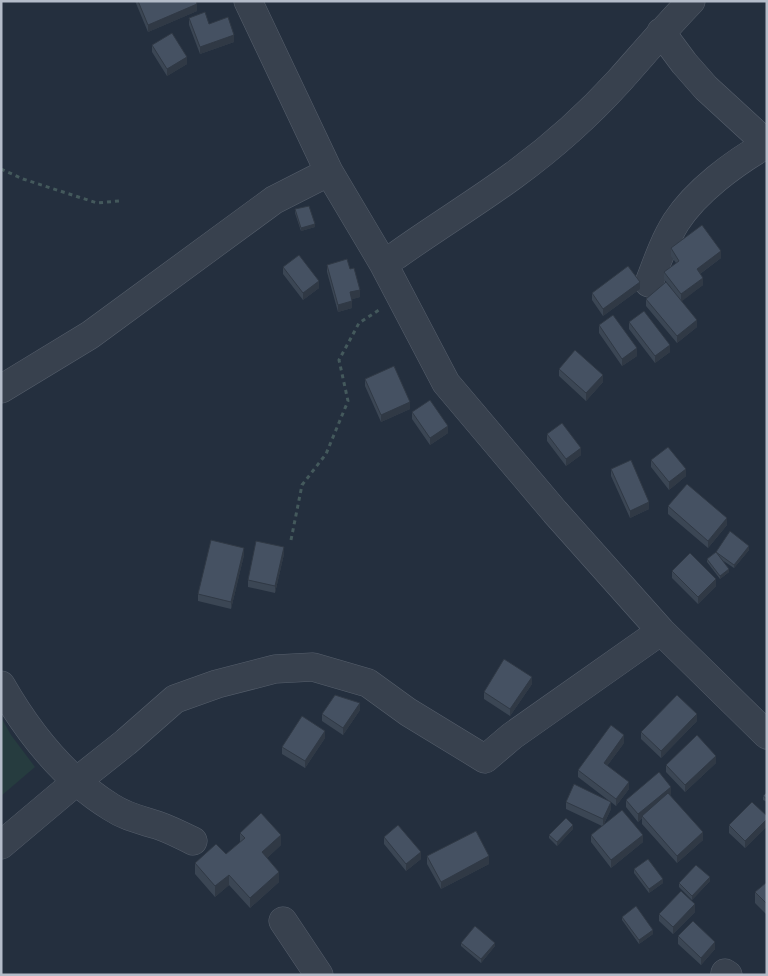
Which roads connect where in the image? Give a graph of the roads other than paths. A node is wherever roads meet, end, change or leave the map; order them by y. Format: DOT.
graph roads {
  1 [pos="248,1"];
  2 [pos="691,1"];
  3 [pos="661,32"];
  4 [pos="767,144"];
  5 [pos="329,172"];
  6 [pos="383,263"];
  7 [pos="649,283"];
  8 [pos="1,389"];
  9 [pos="661,631"];
  10 [pos="1,685"];
  11 [pos="767,735"];
  12 [pos="77,781"];
  13 [pos="193,840"];
  14 [pos="1,845"];
  15 [pos="283,921"];
  16 [pos="319,975"];
  1 -- 5 [label="street"];
  2 -- 3 [label="street"];
  3 -- 4 [label="street"];
  3 -- 6 [label="street"];
  4 -- 7 [label="street"];
  5 -- 6 [label="street"];
  5 -- 8 [label="street"];
  6 -- 9 [label="street"];
  9 -- 11 [label="street"];
  9 -- 12 [label="street"];
  10 -- 12 [label="street"];
  12 -- 13 [label="street"];
  12 -- 14 [label="street"];
  15 -- 16 [label="street"];
}
